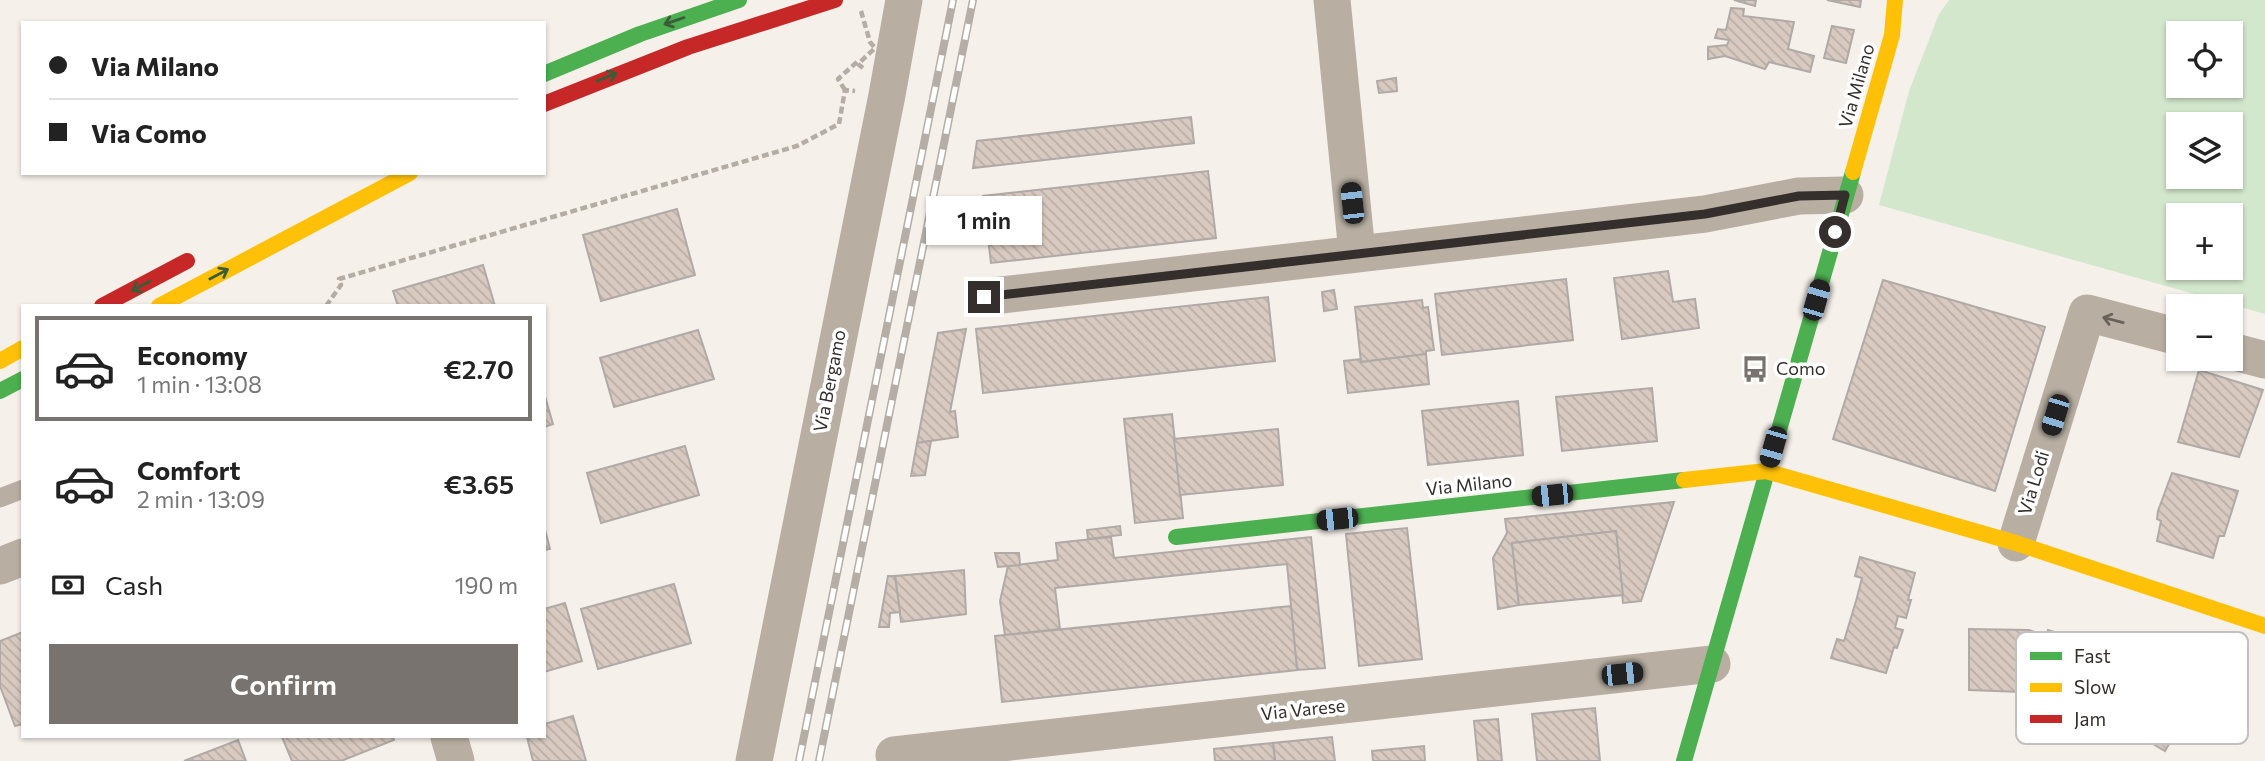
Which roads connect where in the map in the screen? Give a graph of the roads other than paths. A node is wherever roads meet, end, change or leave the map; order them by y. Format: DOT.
graph roads {
  1 [pos="739,0"];
  2 [pos="835,0"];
  3 [pos="904,0"];
  4 [pos="1332,0"];
  5 [pos="1902,4"];
  6 [pos="546,74"];
  7 [pos="546,103"];
  8 [pos="406,175"];
  9 [pos="1845,195"];
  10 [pos="1357,253"];
  11 [pos="198,256"];
  12 [pos="984,297"];
  13 [pos="106,304"];
  14 [pos="163,304"];
  15 [pos="2166,334"];
  16 [pos="21,349"];
  17 [pos="2243,354"];
  18 [pos="0,360"];
  19 [pos="2265,360"];
  20 [pos="21,380"];
  21 [pos="0,391"];
  22 [pos="1766,471"];
  23 [pos="21,490"];
  24 [pos="0,498"];
  25 [pos="1176,537"];
  26 [pos="2016,543"];
  27 [pos="21,558"];
  28 [pos="0,566"];
  29 [pos="2265,626"];
  30 [pos="1712,664"];
  31 [pos="449,738"];
  32 [pos="894,755"];
  33 [pos="456,761"];
  34 [pos="754,761"];
  35 [pos="1684,761"];
  1 -- 6 [label="street, one-way"];
  7 -- 2 [label="street, one-way"];
  3 -- 34 [label="street, Via Bergamo"];
  4 -- 10 [label="street"];
  5 -- 9 [label="street, Via Milano"];
  14 -- 8 [label="street, one-way"];
  9 -- 10 [label="street"];
  9 -- 22 [label="street, Via Milano"];
  10 -- 12 [label="street"];
  11 -- 13 [label="street, one-way"];
  15 -- 26 [label="street, Via Lodi, one-way"];
  16 -- 18 [label="street"];
  17 -- 19 [label="street"];
  20 -- 21 [label="street"];
  22 -- 25 [label="street, Via Milano"];
  22 -- 26 [label="street"];
  22 -- 30 [label="street, Via Milano"];
  23 -- 24 [label="lane"];
  26 -- 29 [label="street"];
  27 -- 28 [label="street"];
  30 -- 32 [label="street, Via Varese"];
  30 -- 35 [label="street, Via Milano"];
  31 -- 33 [label="street"];
}
